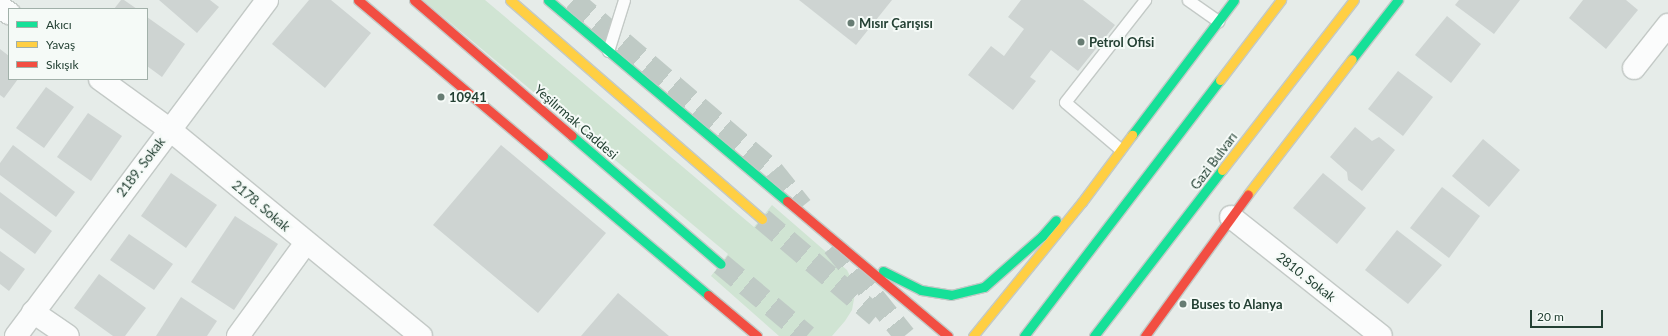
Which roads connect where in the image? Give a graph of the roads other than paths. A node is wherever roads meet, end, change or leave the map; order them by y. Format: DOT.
graph roads {
  1 [pos="267,0"];
  2 [pos="358,0"];
  3 [pos="414,0"];
  4 [pos="510,0"];
  5 [pos="548,0"];
  6 [pos="624,0"];
  7 [pos="1145,0"];
  8 [pos="1188,0"];
  9 [pos="1234,0"];
  10 [pos="1281,0"];
  11 [pos="1354,0"];
  12 [pos="1398,0"];
  13 [pos="0,7"];
  14 [pos="8,13"];
  15 [pos="1218,21"];
  16 [pos="1668,25"];
  17 [pos="608,51"];
  18 [pos="1634,68"];
  19 [pos="101,80"];
  20 [pos="169,129"];
  21 [pos="1120,149"];
  22 [pos="1231,217"];
  23 [pos="762,219"];
  24 [pos="306,244"];
  25 [pos="850,254"];
  26 [pos="721,264"];
  27 [pos="34,312"];
  28 [pos="16,336"];
  29 [pos="68,336"];
  30 [pos="238,336"];
  31 [pos="421,336"];
  32 [pos="757,336"];
  33 [pos="948,336"];
  34 [pos="974,336"];
  35 [pos="1024,336"];
  36 [pos="1094,336"];
  37 [pos="1145,336"];
  38 [pos="1382,336"];
  1 -- 20 [label="street, 2189. Sokak"];
  2 -- 32 [label="main road"];
  3 -- 26 [label="main road, Yeşilırmak Caddesi"];
  4 -- 23 [label="main road"];
  5 -- 17 [label="main road"];
  6 -- 17 [label="lane"];
  7 -- 21 [label="lane"];
  8 -- 15 [label="lane"];
  9 -- 15 [label="main road"];
  10 -- 35 [label="main road"];
  11 -- 36 [label="main road, Gazi Bulvarı"];
  12 -- 22 [label="main road"];
  13 -- 14 [label="street"];
  15 -- 21 [label="main road"];
  16 -- 18 [label="street"];
  17 -- 25 [label="main road"];
  19 -- 20 [label="street, 2178. Sokak"];
  20 -- 24 [label="street, 2178. Sokak"];
  20 -- 27 [label="street, 2189. Sokak"];
  21 -- 25 [label="main road"];
  21 -- 34 [label="main road"];
  22 -- 37 [label="main road"];
  22 -- 38 [label="street, 2810. Sokak"];
  24 -- 30 [label="street"];
  24 -- 31 [label="street, 2178. Sokak"];
  25 -- 33 [label="main road"];
  27 -- 28 [label="street, 2189. Sokak"];
  27 -- 29 [label="street"];
}
